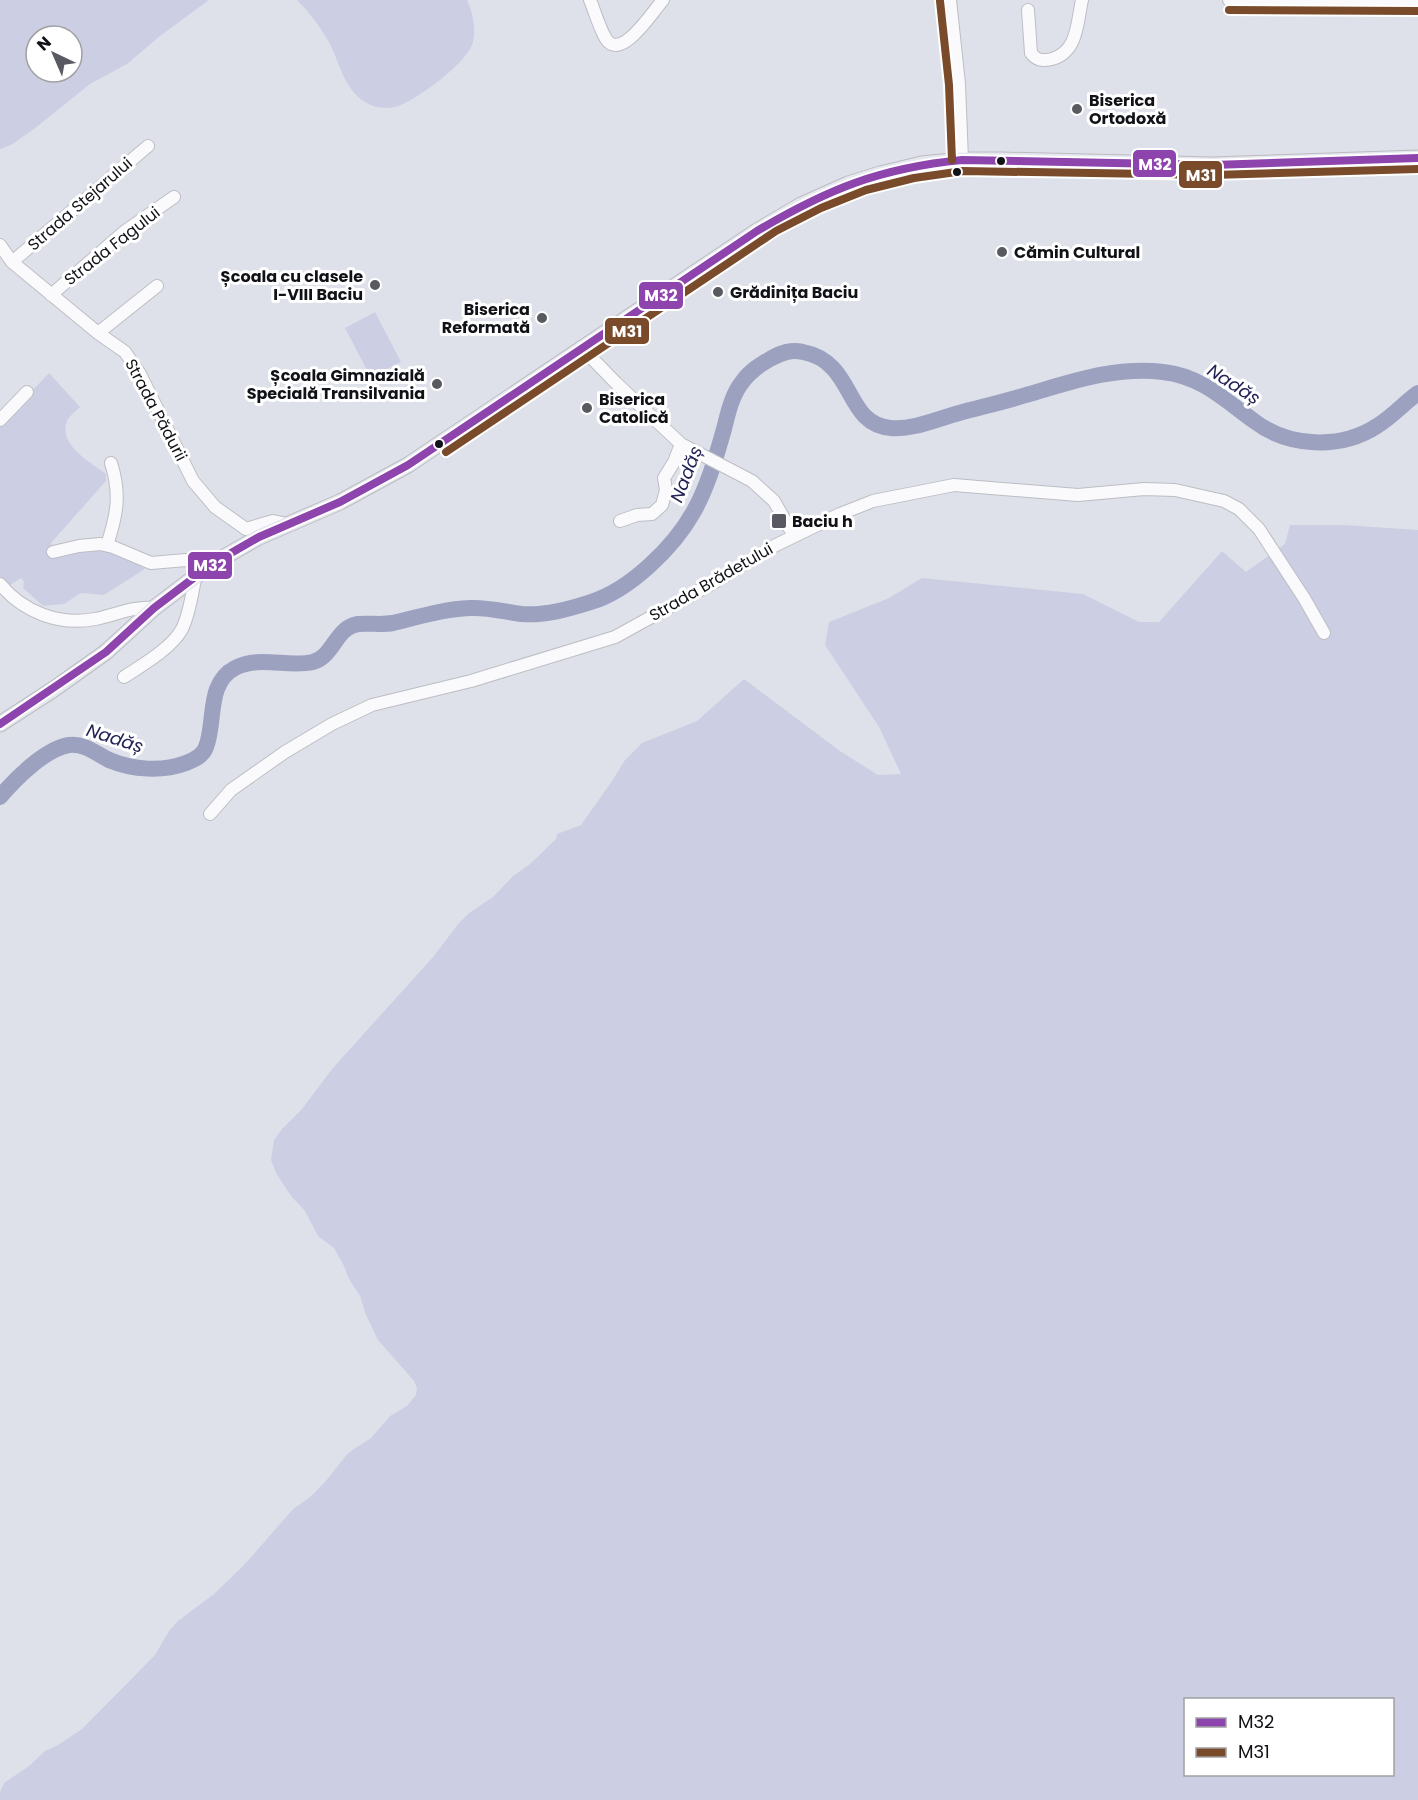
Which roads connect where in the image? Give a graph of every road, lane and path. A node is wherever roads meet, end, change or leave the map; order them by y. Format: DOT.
graph roads {
  1 [pos="590,0"];
  2 [pos="663,0"];
  3 [pos="950,0"];
  4 [pos="1082,0"];
  5 [pos="1229,0"];
  6 [pos="1407,0"];
  7 [pos="1418,1"];
  8 [pos="1028,10"];
  9 [pos="148,146"];
  10 [pos="1418,158"];
  11 [pos="962,160"];
  12 [pos="174,197"];
  13 [pos="0,245"];
  14 [pos="12,262"];
  15 [pos="157,286"];
  16 [pos="51,295"];
  17 [pos="98,333"];
  18 [pos="581,347"];
  19 [pos="27,392"];
  20 [pos="0,420"];
  21 [pos="681,444"];
  22 [pos="111,463"];
  23 [pos="620,521"];
  24 [pos="287,524"];
  25 [pos="794,536"];
  26 [pos="107,545"];
  27 [pos="53,552"];
  28 [pos="212,564"];
  29 [pos="196,575"];
  30 [pos="0,584"];
  31 [pos="154,608"];
  32 [pos="1324,633"];
  33 [pos="124,677"];
  34 [pos="0,724"];
  35 [pos="210,813"];
  1 -- 2 [label="street"];
  3 -- 11 [label="street"];
  4 -- 8 [label="street"];
  5 -- 6 [label="street"];
  6 -- 7 [label="street"];
  9 -- 14 [label="street, Strada Stejarului"];
  10 -- 11 [label="main road"];
  11 -- 18 [label="main road"];
  12 -- 16 [label="street, Strada Fagului"];
  13 -- 14 [label="street, Strada Pădurii"];
  14 -- 16 [label="street, Strada Pădurii"];
  15 -- 17 [label="street"];
  16 -- 17 [label="street, Strada Pădurii"];
  17 -- 24 [label="street, Strada Pădurii"];
  18 -- 21 [label="street"];
  18 -- 24 [label="main road"];
  19 -- 20 [label="street"];
  21 -- 23 [label="street"];
  21 -- 25 [label="street"];
  22 -- 26 [label="street"];
  24 -- 28 [label="main road"];
  25 -- 32 [label="street, Strada Brădetului"];
  25 -- 35 [label="street, Strada Brădetului"];
  26 -- 27 [label="street"];
  26 -- 28 [label="street"];
  28 -- 29 [label="main road"];
  29 -- 31 [label="main road"];
  29 -- 33 [label="street"];
  30 -- 31 [label="street"];
  31 -- 34 [label="main road"];
}
